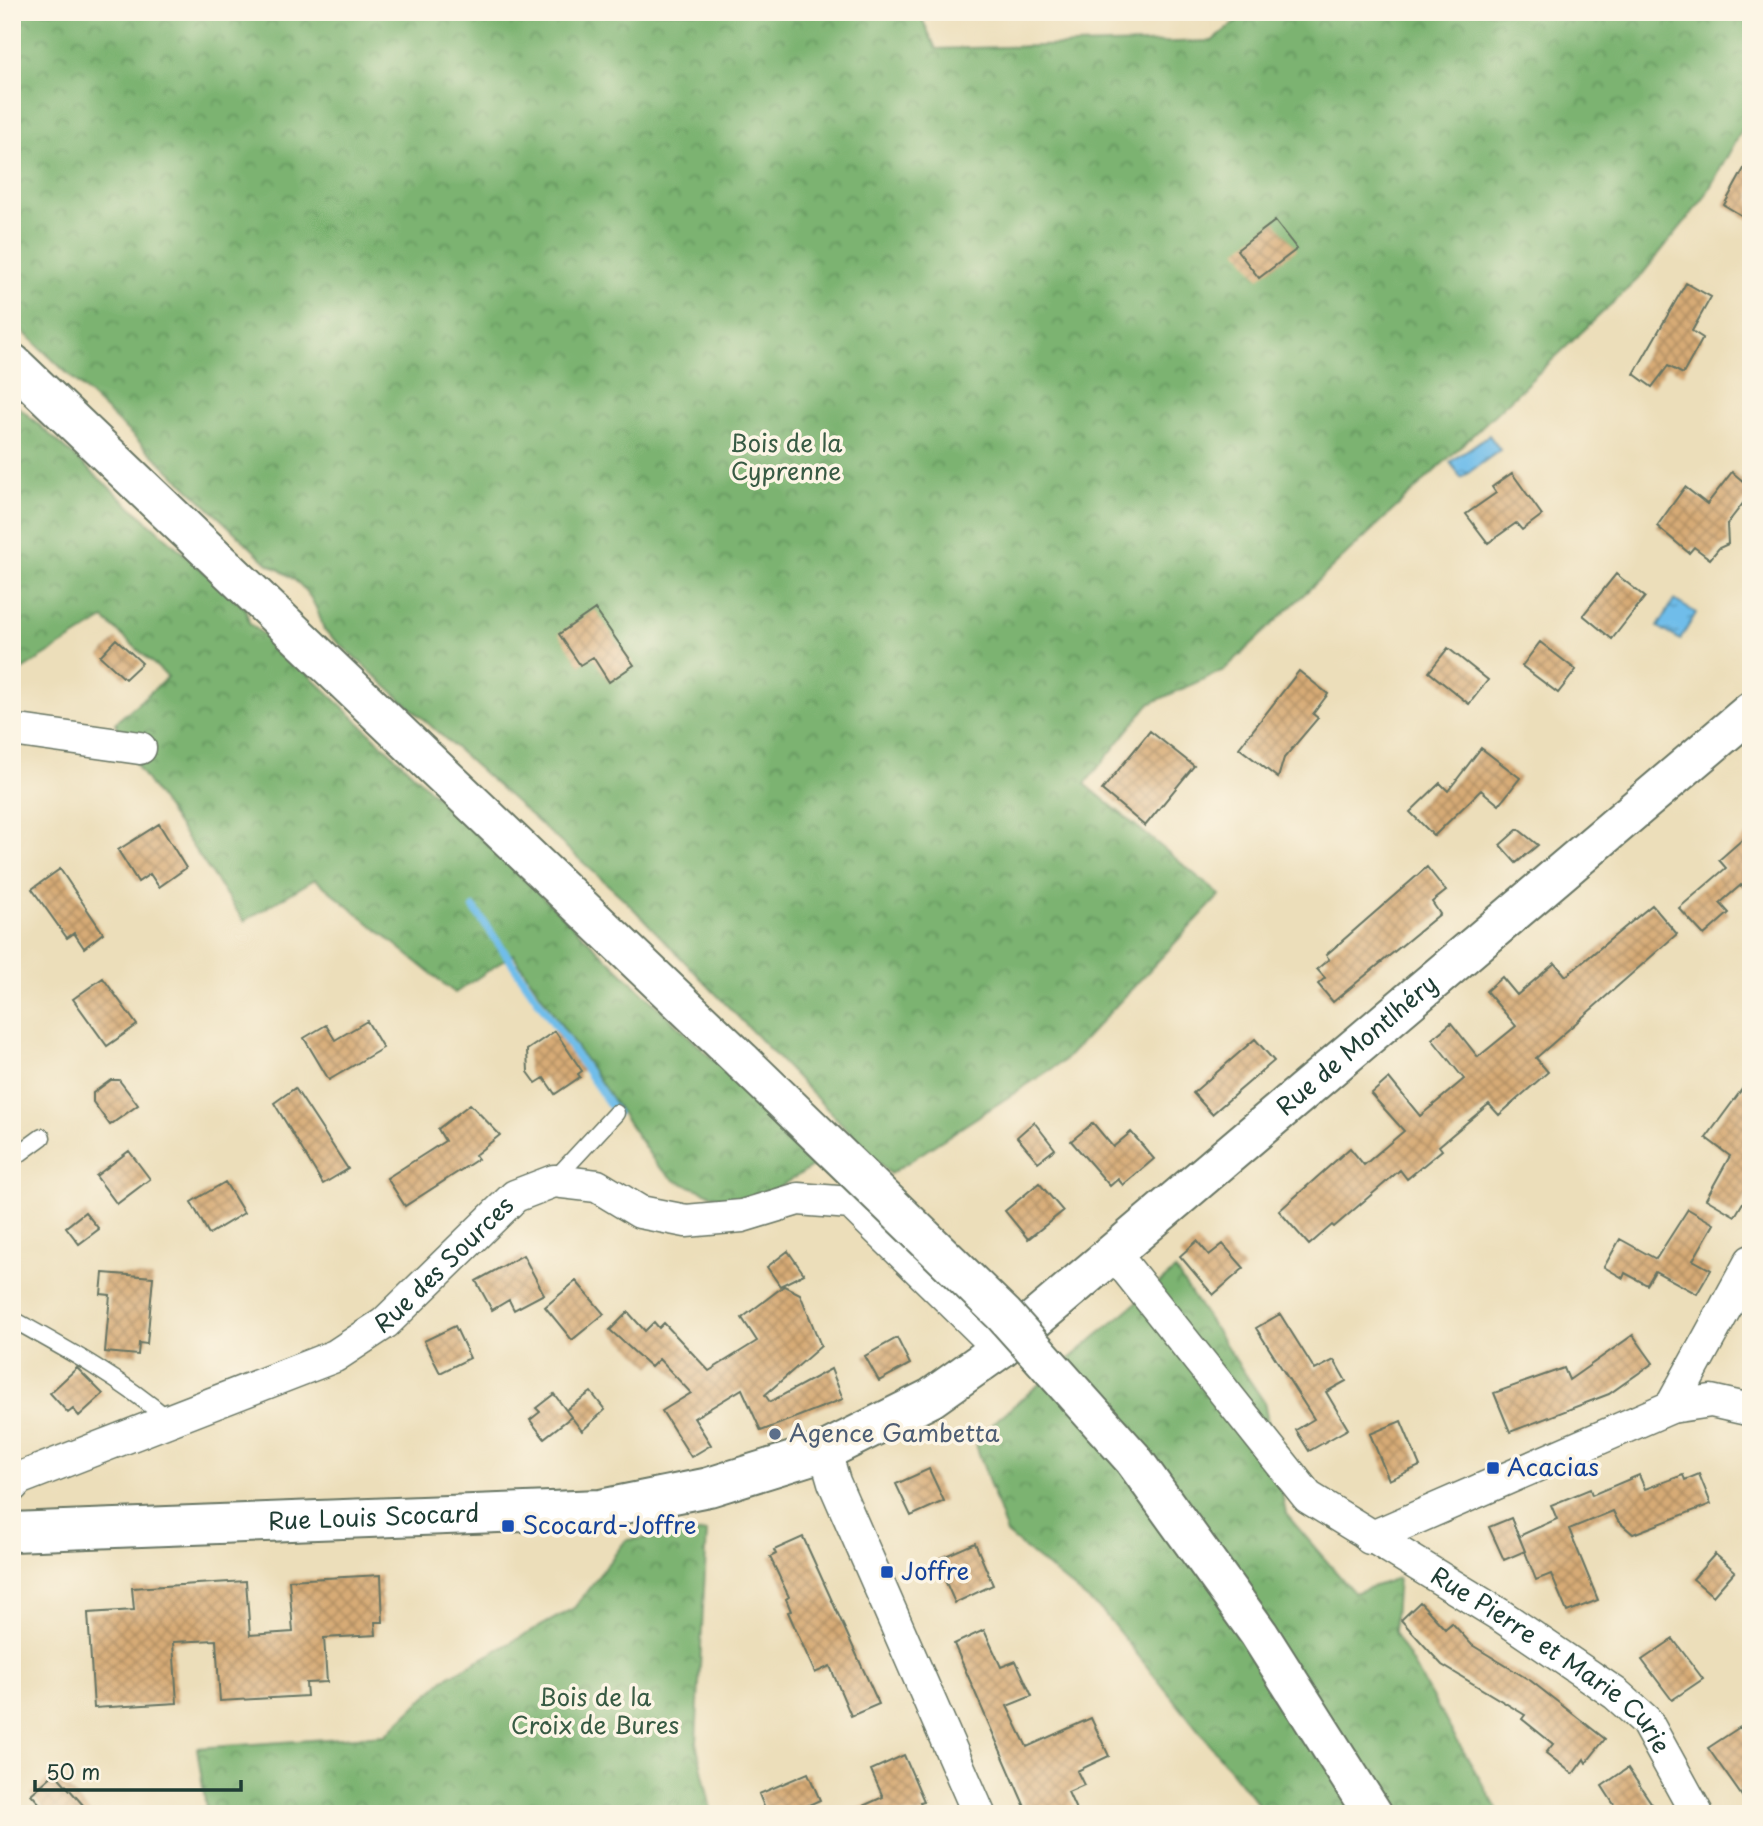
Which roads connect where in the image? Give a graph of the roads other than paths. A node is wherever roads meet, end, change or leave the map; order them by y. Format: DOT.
graph roads {
  1 [pos="12,363"];
  2 [pos="1751,711"];
  3 [pos="12,730"];
  4 [pos="140,748"];
  5 [pos="616,1113"];
  6 [pos="42,1138"];
  7 [pos="12,1159"];
  8 [pos="554,1181"];
  9 [pos="1112,1252"];
  10 [pos="1751,1262"];
  11 [pos="12,1320"];
  12 [pos="1000,1349"];
  13 [pos="960,1377"];
  14 [pos="1671,1407"];
  15 [pos="1751,1410"];
  16 [pos="169,1420"];
  17 [pos="825,1451"];
  18 [pos="12,1486"];
  19 [pos="12,1532"];
  20 [pos="1370,1538"];
  21 [pos="979,1814"];
  22 [pos="1373,1814"];
  23 [pos="1697,1814"];
  1 -- 22 [label="main road, bridge"];
  2 -- 9 [label="main road, Rue de Montlhéry"];
  3 -- 4 [label="street"];
  5 -- 8 [label="lane"];
  6 -- 7 [label="lane"];
  8 -- 12 [label="street, Rue des Sources"];
  8 -- 16 [label="street, Rue des Sources"];
  9 -- 12 [label="main road, Rue de Montlhéry"];
  9 -- 20 [label="street, Rue Pierre et Marie Curie"];
  10 -- 14 [label="street"];
  11 -- 16 [label="lane"];
  12 -- 13 [label="main road, Rue de Montlhéry"];
  13 -- 17 [label="main road, Rue Louis Scocard"];
  14 -- 15 [label="street"];
  14 -- 20 [label="street"];
  16 -- 18 [label="street, Rue des Sources"];
  17 -- 19 [label="main road, Rue Louis Scocard"];
  17 -- 21 [label="street"];
  20 -- 23 [label="street, Rue Pierre et Marie Curie"];
}
